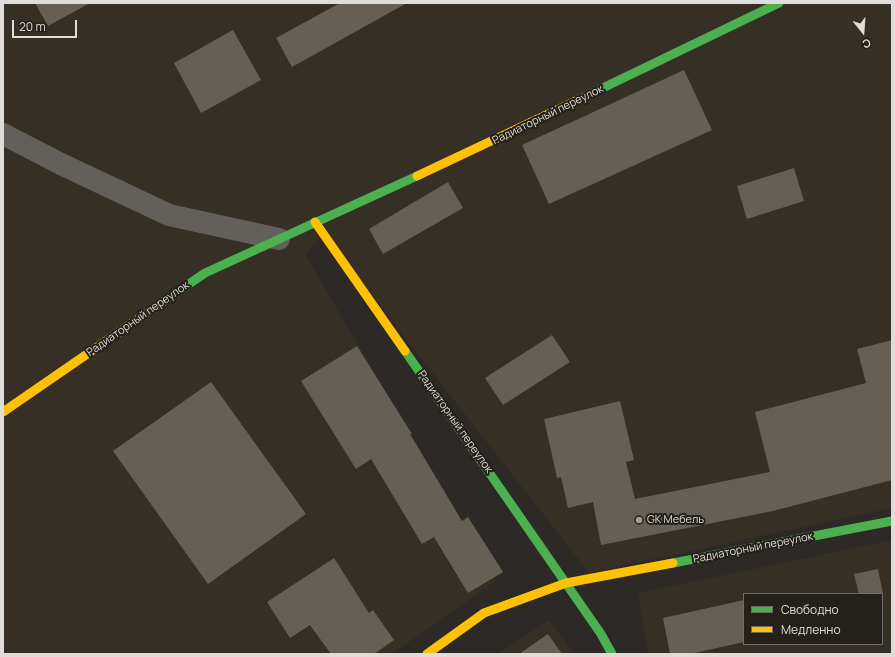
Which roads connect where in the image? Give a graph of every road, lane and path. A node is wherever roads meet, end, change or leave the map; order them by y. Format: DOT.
graph roads {
  1 [pos="779,3"];
  2 [pos="3,134"];
  3 [pos="316,222"];
  4 [pos="279,239"];
  5 [pos="3,412"];
  6 [pos="892,521"];
  7 [pos="566,583"];
  8 [pos="427,654"];
  9 [pos="612,654"];
  1 -- 3 [label="street, Радиаторный переулок"];
  2 -- 4 [label="street"];
  3 -- 4 [label="street, Радиаторный переулок"];
  3 -- 7 [label="street, Радиаторный переулок"];
  4 -- 5 [label="street, Радиаторный переулок"];
  6 -- 7 [label="street, Радиаторный переулок"];
  7 -- 8 [label="street, Радиаторный переулок"];
  7 -- 9 [label="street, Радиаторный переулок"];
}
